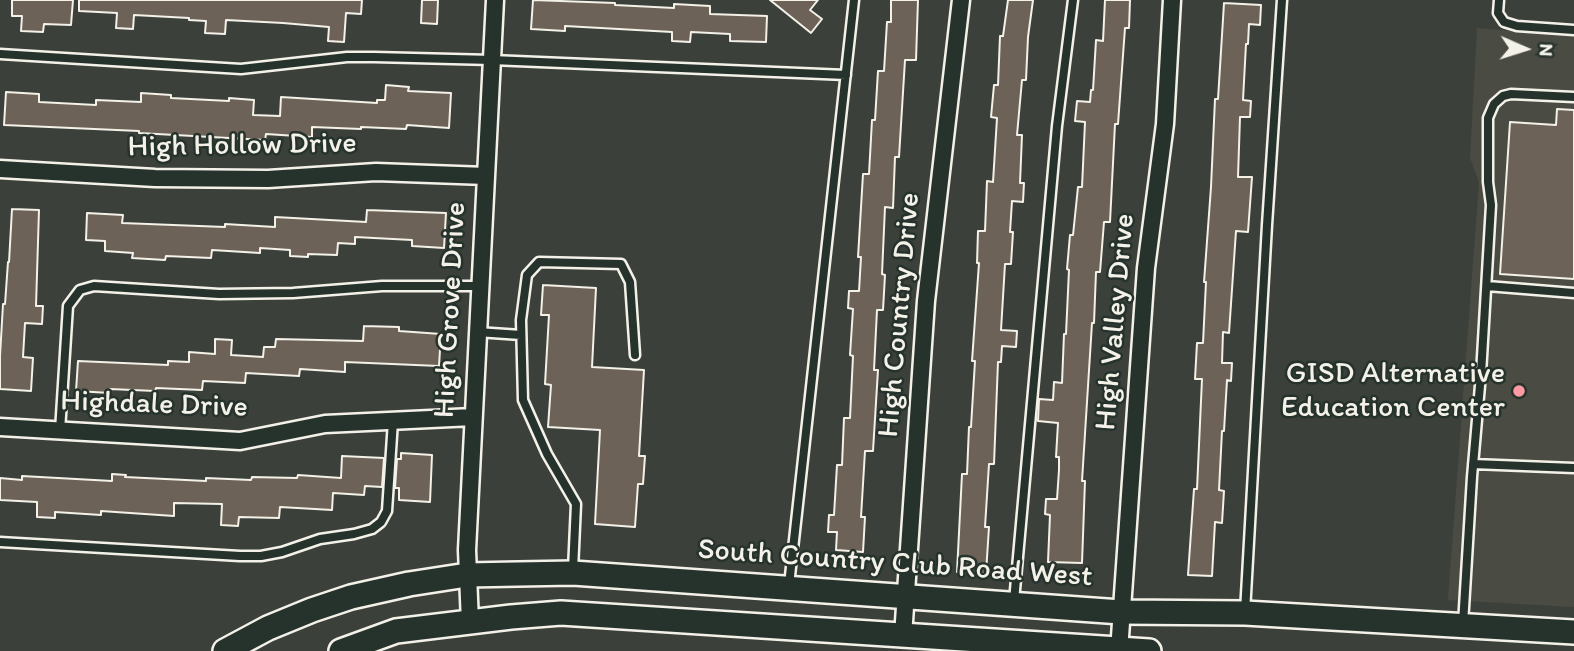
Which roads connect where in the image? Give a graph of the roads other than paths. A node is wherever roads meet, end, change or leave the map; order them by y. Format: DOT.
graph roads {
  1 [pos="495,0"];
  2 [pos="855,0"];
  3 [pos="961,0"];
  4 [pos="1073,0"];
  5 [pos="1172,0"];
  6 [pos="1282,0"];
  7 [pos="1499,0"];
  8 [pos="1574,30"];
  9 [pos="0,54"];
  10 [pos="492,60"];
  11 [pos="846,75"];
  12 [pos="1574,97"];
  13 [pos="0,169"];
  14 [pos="486,176"];
  15 [pos="480,286"];
  16 [pos="1486,286"];
  17 [pos="1574,293"];
  18 [pos="477,332"];
  19 [pos="521,335"];
  20 [pos="635,355"];
  21 [pos="473,417"];
  22 [pos="393,421"];
  23 [pos="0,427"];
  24 [pos="60,430"];
  25 [pos="1473,464"];
  26 [pos="1574,468"];
  27 [pos="0,541"];
  28 [pos="573,573"];
  29 [pos="467,575"];
  30 [pos="789,588"];
  31 [pos="906,596"];
  32 [pos="1014,604"];
  33 [pos="1121,612"];
  34 [pos="1245,613"];
  35 [pos="470,623"];
  36 [pos="1463,625"];
  37 [pos="1574,632"];
  38 [pos="903,636"];
  39 [pos="1119,650"];
  40 [pos="225,651"];
  41 [pos="341,651"];
  42 [pos="1149,651"];
  1 -- 10 [label="street, High Grove Drive"];
  2 -- 11 [label="lane"];
  3 -- 31 [label="street, High Country Drive"];
  4 -- 32 [label="lane"];
  5 -- 33 [label="street, High Valley Drive"];
  6 -- 34 [label="lane"];
  7 -- 8 [label="lane"];
  9 -- 10 [label="lane"];
  10 -- 11 [label="lane"];
  10 -- 14 [label="street, High Grove Drive"];
  11 -- 30 [label="lane"];
  12 -- 16 [label="lane"];
  13 -- 14 [label="street, High Hollow Drive"];
  14 -- 15 [label="street, High Grove Drive"];
  15 -- 18 [label="street, High Grove Drive"];
  15 -- 24 [label="lane"];
  16 -- 17 [label="lane"];
  16 -- 25 [label="lane"];
  18 -- 19 [label="lane"];
  18 -- 21 [label="street, High Grove Drive"];
  19 -- 20 [label="lane"];
  19 -- 28 [label="lane"];
  21 -- 22 [label="street, Highdale Drive"];
  21 -- 29 [label="street, High Grove Drive"];
  22 -- 24 [label="street, Highdale Drive"];
  22 -- 27 [label="lane"];
  23 -- 24 [label="street, Highdale Drive"];
  25 -- 26 [label="lane"];
  25 -- 36 [label="lane"];
  28 -- 29 [label="street, South Country Club Road West"];
  28 -- 30 [label="street, South Country Club Road West"];
  29 -- 35 [label="street, High Grove Drive"];
  29 -- 40 [label="street, South Country Club Road West"];
  30 -- 31 [label="street, South Country Club Road West"];
  31 -- 32 [label="street, South Country Club Road West"];
  31 -- 38 [label="street, High Country Drive"];
  32 -- 33 [label="street, South Country Club Road West"];
  33 -- 34 [label="street, South Country Club Road West"];
  33 -- 39 [label="street, High Valley Drive"];
  34 -- 36 [label="street, South Country Club Road West"];
  35 -- 38 [label="street"];
  35 -- 41 [label="street"];
  36 -- 37 [label="street, South Country Club Road West"];
  38 -- 39 [label="street"];
  39 -- 42 [label="street"];
}
